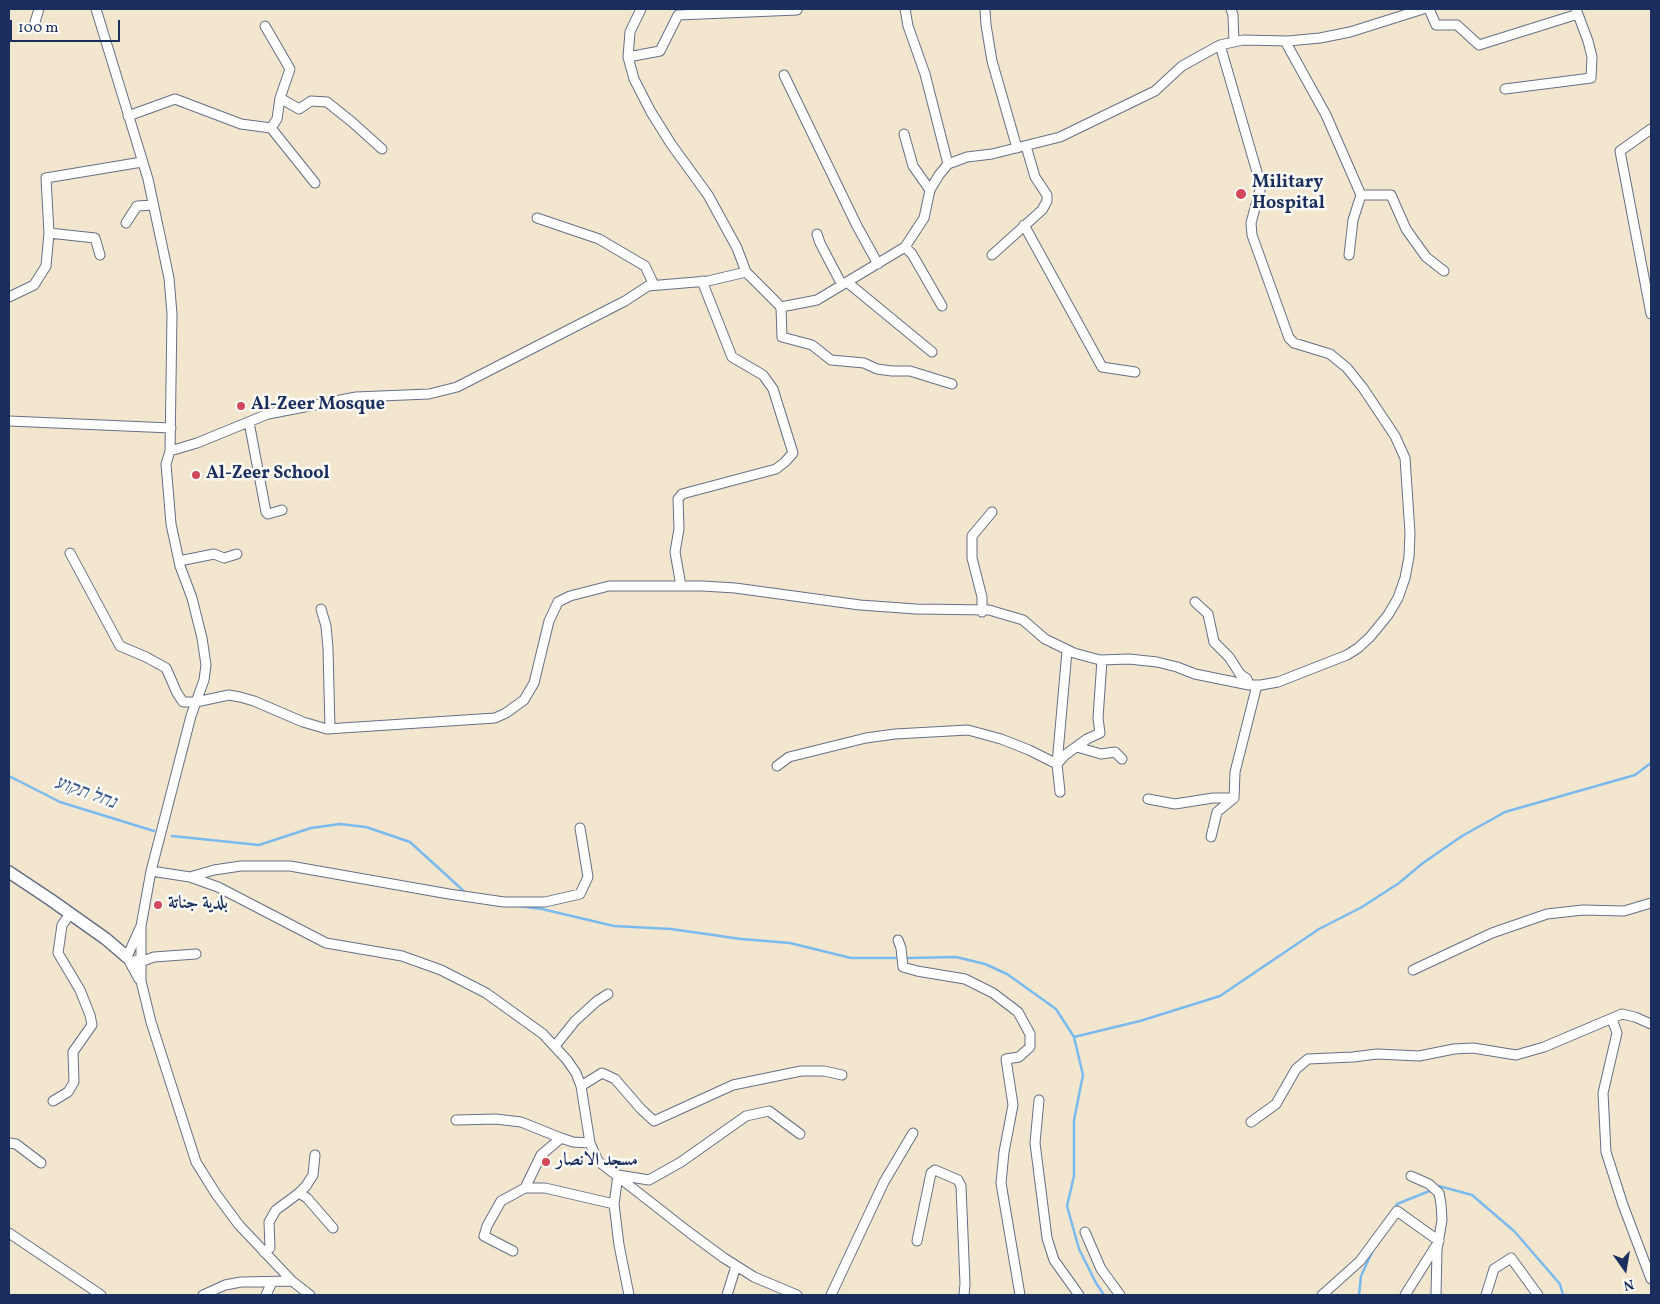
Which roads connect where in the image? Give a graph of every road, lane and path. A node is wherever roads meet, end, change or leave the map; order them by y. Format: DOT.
graph roads {
  1 [pos="39,9"];
  2 [pos="96,9"];
  3 [pos="641,9"];
  4 [pos="905,9"];
  5 [pos="985,9"];
  6 [pos="1231,9"];
  7 [pos="1423,9"];
  8 [pos="1428,9"];
  9 [pos="796,10"];
  10 [pos="1577,12"];
  11 [pos="36,22"];
  12 [pos="265,26"];
  13 [pos="1286,41"];
  14 [pos="1234,42"];
  15 [pos="1220,45"];
  16 [pos="628,57"];
  17 [pos="784,75"];
  18 [pos="1506,89"];
  19 [pos="280,98"];
  20 [pos="128,116"];
  21 [pos="271,128"];
  22 [pos="1651,129"];
  23 [pos="904,134"];
  24 [pos="1021,147"];
  25 [pos="382,150"];
  26 [pos="142,162"];
  27 [pos="948,164"];
  28 [pos="315,183"];
  29 [pos="930,190"];
  30 [pos="1361,195"];
  31 [pos="153,205"];
  32 [pos="537,218"];
  33 [pos="126,223"];
  34 [pos="1024,226"];
  35 [pos="49,234"];
  36 [pos="817,234"];
  37 [pos="904,247"];
  38 [pos="100,255"];
  39 [pos="992,255"];
  40 [pos="1350,255"];
  41 [pos="878,264"];
  42 [pos="1444,271"];
  43 [pos="746,272"];
  44 [pos="702,281"];
  45 [pos="844,284"];
  46 [pos="654,285"];
  47 [pos="9,297"];
  48 [pos="942,306"];
  49 [pos="781,307"];
  50 [pos="1650,314"];
  51 [pos="932,352"];
  52 [pos="1135,372"];
  53 [pos="952,384"];
  54 [pos="9,421"];
  55 [pos="249,422"];
  56 [pos="171,428"];
  57 [pos="170,451"];
  58 [pos="282,510"];
  59 [pos="992,512"];
  60 [pos="70,553"];
  61 [pos="237,554"];
  62 [pos="179,562"];
  63 [pos="681,586"];
  64 [pos="1195,602"];
  65 [pos="321,609"];
  66 [pos="982,611"];
  67 [pos="1067,650"];
  68 [pos="1102,660"];
  69 [pos="1253,685"];
  70 [pos="196,702"];
  71 [pos="330,729"];
  72 [pos="1077,747"];
  73 [pos="1122,759"];
  74 [pos="1057,764"];
  75 [pos="777,766"];
  76 [pos="1060,792"];
  77 [pos="1234,798"];
  78 [pos="1148,799"];
  79 [pos="580,828"];
  80 [pos="1210,837"];
  81 [pos="152,871"];
  82 [pos="9,872"];
  83 [pos="190,877"];
  84 [pos="1651,903"];
  85 [pos="70,914"];
  86 [pos="106,939"];
  87 [pos="898,940"];
  88 [pos="138,944"];
  89 [pos="196,954"];
  90 [pos="127,957"];
  91 [pos="140,962"];
  92 [pos="1413,970"];
  93 [pos="141,981"];
  94 [pos="608,994"];
  95 [pos="1612,1019"];
  96 [pos="1651,1024"];
  97 [pos="555,1046"];
  98 [pos="842,1075"];
  99 [pos="581,1086"];
  100 [pos="1039,1100"];
  101 [pos="53,1101"];
  102 [pos="456,1120"];
  103 [pos="1251,1122"];
  104 [pos="913,1133"];
  105 [pos="800,1134"];
  106 [pos="561,1138"];
  107 [pos="9,1143"];
  108 [pos="590,1143"];
  109 [pos="315,1155"];
  110 [pos="41,1163"];
  111 [pos="618,1175"];
  112 [pos="1411,1176"];
  113 [pos="526,1188"];
  114 [pos="299,1193"];
  115 [pos="614,1204"];
  116 [pos="332,1228"];
  117 [pos="1085,1232"];
  118 [pos="9,1233"];
  119 [pos="917,1241"];
  120 [pos="1439,1241"];
  121 [pos="513,1251"];
  122 [pos="264,1252"];
  123 [pos="270,1259"];
  124 [pos="736,1266"];
  125 [pos="1651,1279"];
  126 [pos="292,1281"];
  127 [pos="268,1282"];
  128 [pos="101,1295"];
  129 [pos="203,1295"];
  130 [pos="266,1295"];
  131 [pos="310,1295"];
  132 [pos="628,1295"];
  133 [pos="726,1295"];
  134 [pos="797,1295"];
  135 [pos="832,1295"];
  136 [pos="964,1295"];
  137 [pos="1020,1295"];
  138 [pos="1079,1295"];
  139 [pos="1120,1295"];
  140 [pos="1322,1295"];
  141 [pos="1405,1295"];
  142 [pos="1436,1295"];
  143 [pos="1486,1295"];
  144 [pos="1538,1295"];
  1 -- 11 [label="street"];
  2 -- 20 [label="street"];
  3 -- 16 [label="street"];
  4 -- 27 [label="street"];
  5 -- 24 [label="street"];
  6 -- 14 [label="street"];
  7 -- 13 [label="street"];
  8 -- 10 [label="street"];
  9 -- 16 [label="street"];
  10 -- 18 [label="street"];
  12 -- 19 [label="street"];
  13 -- 14 [label="street"];
  13 -- 30 [label="street"];
  14 -- 15 [label="street"];
  15 -- 24 [label="street"];
  15 -- 69 [label="street"];
  16 -- 43 [label="street"];
  17 -- 41 [label="street"];
  19 -- 21 [label="street"];
  19 -- 25 [label="street"];
  20 -- 21 [label="street"];
  20 -- 26 [label="street"];
  21 -- 28 [label="street"];
  22 -- 50 [label="street"];
  23 -- 29 [label="street"];
  24 -- 27 [label="street"];
  24 -- 34 [label="street"];
  26 -- 31 [label="street"];
  26 -- 35 [label="street"];
  27 -- 29 [label="street"];
  29 -- 37 [label="street"];
  30 -- 40 [label="street"];
  30 -- 42 [label="street"];
  31 -- 33 [label="street"];
  31 -- 56 [label="street"];
  32 -- 46 [label="street"];
  34 -- 39 [label="street"];
  34 -- 52 [label="street"];
  35 -- 38 [label="street"];
  35 -- 47 [label="street"];
  36 -- 45 [label="street"];
  37 -- 41 [label="street"];
  37 -- 48 [label="street"];
  41 -- 45 [label="street"];
  43 -- 44 [label="street"];
  43 -- 49 [label="street"];
  44 -- 46 [label="street"];
  44 -- 63 [label="street"];
  45 -- 49 [label="street"];
  45 -- 51 [label="street"];
  46 -- 55 [label="street"];
  49 -- 53 [label="street"];
  54 -- 56 [label="street"];
  55 -- 57 [label="street"];
  55 -- 58 [label="street"];
  56 -- 57 [label="street"];
  57 -- 62 [label="street"];
  59 -- 66 [label="street"];
  60 -- 70 [label="street"];
  61 -- 62 [label="street"];
  62 -- 70 [label="street"];
  63 -- 66 [label="street"];
  63 -- 71 [label="street"];
  64 -- 69 [label="street"];
  65 -- 71 [label="street"];
  66 -- 67 [label="street"];
  67 -- 68 [label="street"];
  67 -- 74 [label="street"];
  68 -- 69 [label="street"];
  68 -- 72 [label="street"];
  69 -- 77 [label="street"];
  70 -- 71 [label="street"];
  70 -- 81 [label="street"];
  72 -- 73 [label="street"];
  72 -- 74 [label="street"];
  74 -- 75 [label="street"];
  74 -- 76 [label="street"];
  77 -- 78 [label="street"];
  77 -- 80 [label="street"];
  79 -- 83 [label="street"];
  81 -- 83 [label="street"];
  81 -- 88 [label="street"];
  82 -- 85 [label="main road"];
  83 -- 97 [label="street"];
  84 -- 92 [label="street"];
  85 -- 86 [label="main road"];
  85 -- 101 [label="street"];
  86 -- 88 [label="street"];
  86 -- 90 [label="main road"];
  87 -- 137 [label="street"];
  88 -- 90 [label="street"];
  88 -- 91 [label="street"];
  89 -- 91 [label="street"];
  90 -- 91 [label="street"];
  90 -- 93 [label="street"];
  91 -- 93 [label="street"];
  93 -- 122 [label="street"];
  94 -- 97 [label="street"];
  95 -- 96 [label="street"];
  95 -- 103 [label="street"];
  95 -- 125 [label="street"];
  97 -- 99 [label="street"];
  98 -- 99 [label="street"];
  99 -- 108 [label="street"];
  100 -- 138 [label="street"];
  102 -- 106 [label="street"];
  104 -- 135 [label="street"];
  105 -- 111 [label="street"];
  106 -- 108 [label="street"];
  106 -- 113 [label="street"];
  107 -- 110 [label="street"];
  108 -- 111 [label="street"];
  109 -- 114 [label="street"];
  111 -- 115 [label="street"];
  111 -- 124 [label="street"];
  112 -- 120 [label="street"];
  113 -- 115 [label="street"];
  113 -- 121 [label="street"];
  114 -- 116 [label="street"];
  114 -- 122 [label="street"];
  115 -- 132 [label="street"];
  117 -- 139 [label="street"];
  118 -- 128 [label="street"];
  119 -- 136 [label="street"];
  120 -- 140 [label="street"];
  120 -- 141 [label="street"];
  120 -- 142 [label="street"];
  122 -- 123 [label="street"];
  123 -- 126 [label="street"];
  123 -- 127 [label="street"];
  124 -- 133 [label="street"];
  124 -- 134 [label="street"];
  126 -- 127 [label="street"];
  126 -- 131 [label="street"];
  127 -- 129 [label="street"];
  127 -- 130 [label="street"];
  143 -- 144 [label="street"];
}
